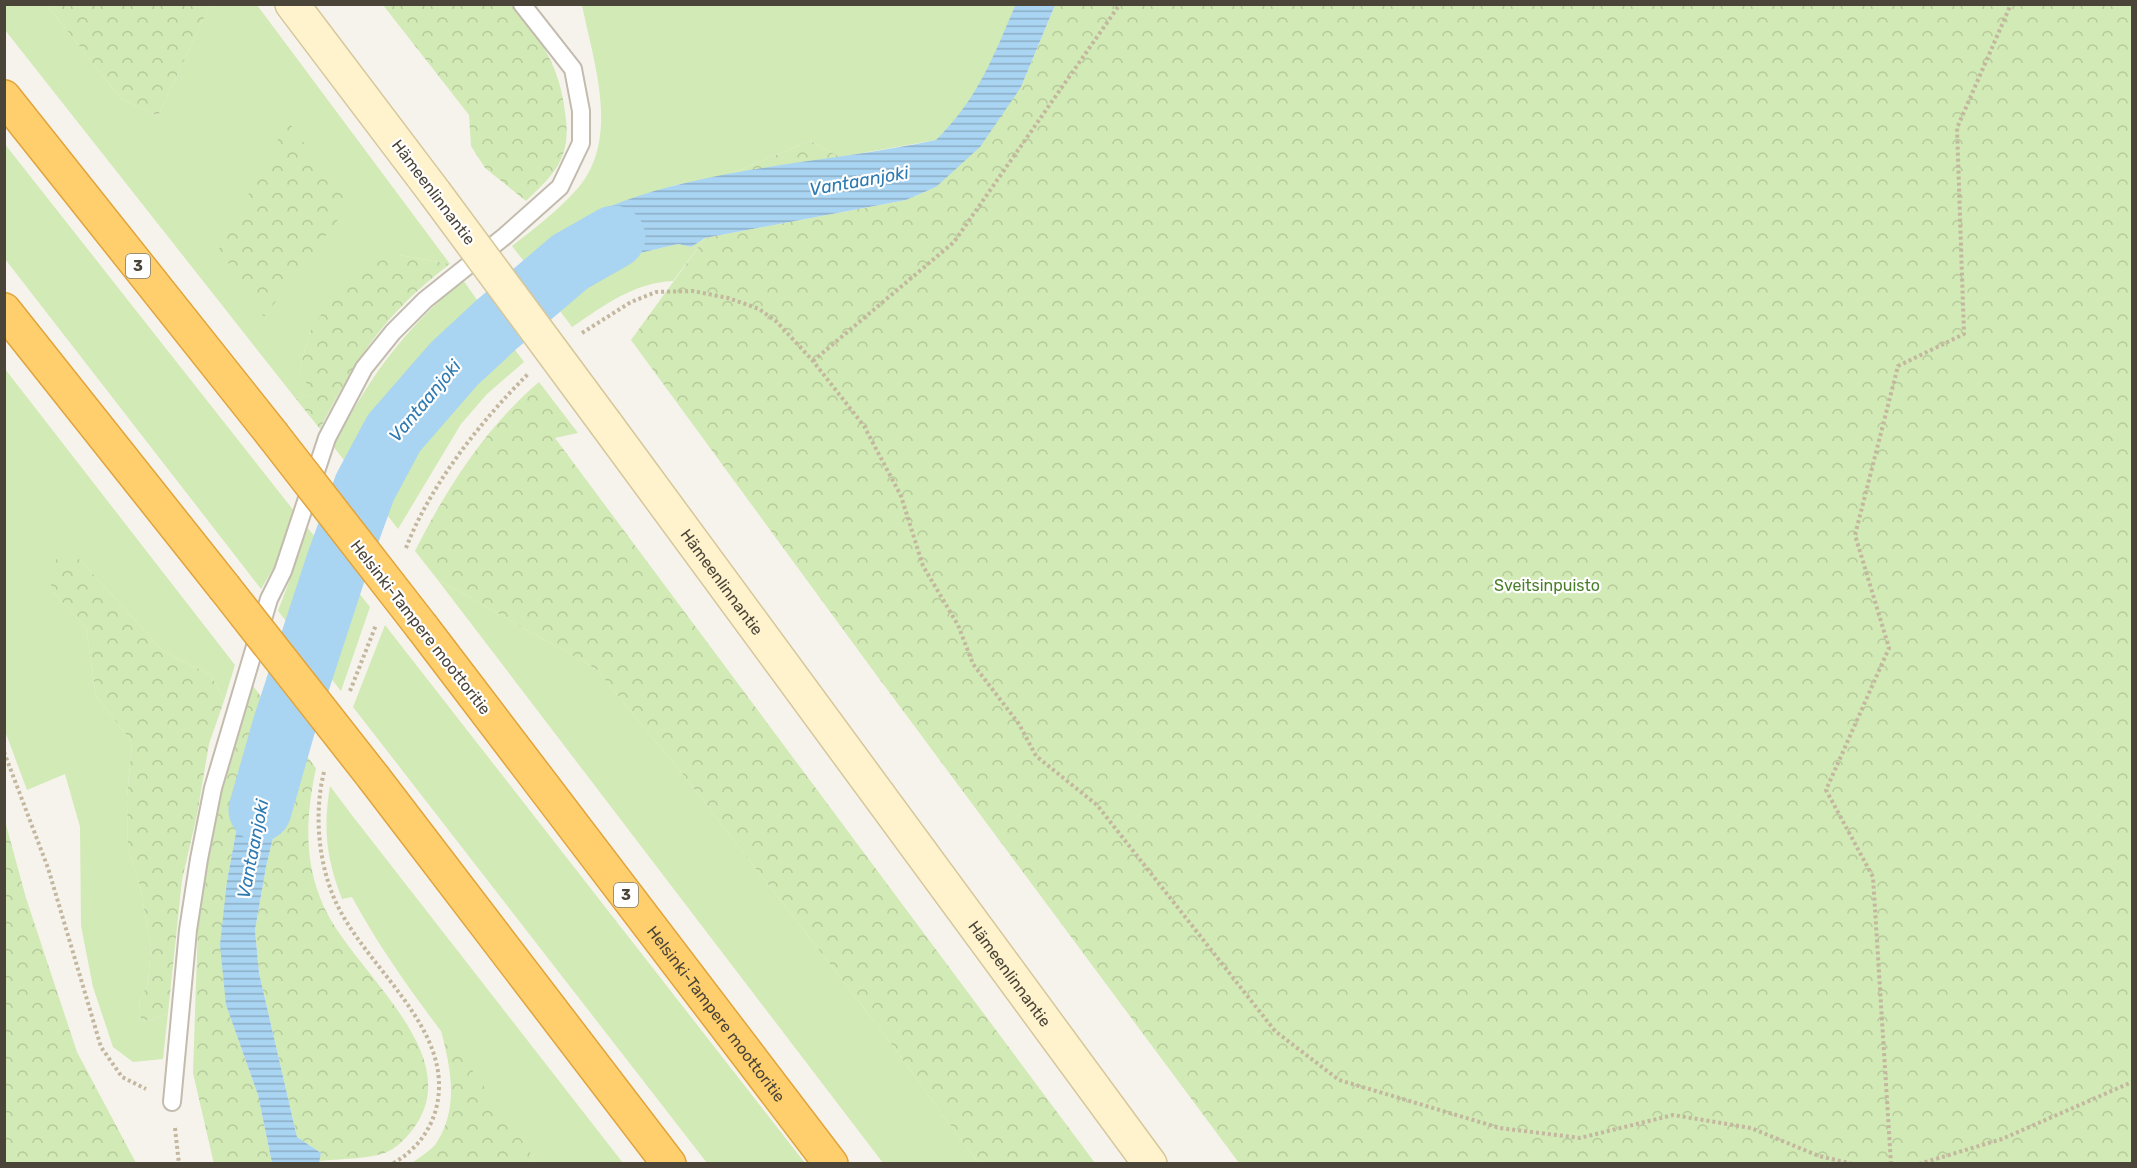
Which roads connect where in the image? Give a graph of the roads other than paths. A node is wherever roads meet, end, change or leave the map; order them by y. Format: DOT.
graph roads {
  1 [pos="292,4"];
  2 [pos="522,4"];
  3 [pos="4,97"];
  4 [pos="4,310"];
  5 [pos="172,1102"];
  6 [pos="669,1164"];
  7 [pos="831,1164"];
  8 [pos="1150,1164"];
  1 -- 8 [label="main road, Hämeenlinnantie, bridge"];
  2 -- 5 [label="lane"];
  3 -- 7 [label="highway, Helsinki-Tampere moottoritie / 3, bridge"];
  4 -- 6 [label="highway, bridge"];
}
